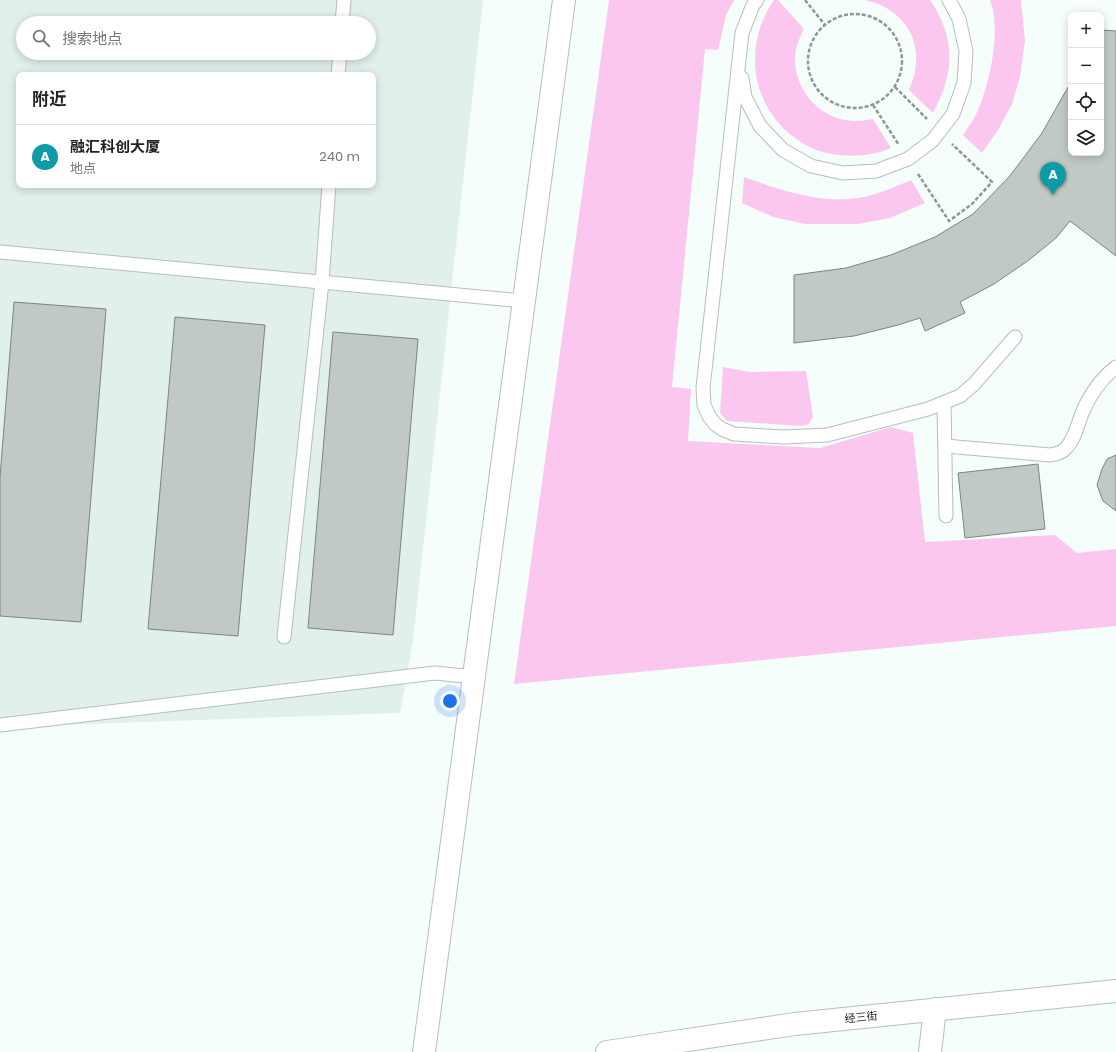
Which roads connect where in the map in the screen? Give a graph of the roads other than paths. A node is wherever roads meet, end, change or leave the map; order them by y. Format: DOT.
graph roads {
  1 [pos="344,0"];
  2 [pos="564,0"];
  3 [pos="757,0"];
  4 [pos="949,0"];
  5 [pos="343,16"];
  6 [pos="742,32"];
  7 [pos="339,60"];
  8 [pos="338,72"];
  9 [pos="329,188"];
  10 [pos="0,252"];
  11 [pos="322,282"];
  12 [pos="524,301"];
  13 [pos="1015,337"];
  14 [pos="1116,367"];
  15 [pos="944,402"];
  16 [pos="945,446"];
  17 [pos="946,516"];
  18 [pos="284,637"];
  19 [pos="474,677"];
  20 [pos="0,725"];
  21 [pos="1116,991"];
  22 [pos="934,1009"];
  23 [pos="424,1052"];
  24 [pos="607,1052"];
  25 [pos="930,1052"];
  1 -- 5 [label="lane"];
  2 -- 12 [label="street"];
  3 -- 6 [label="lane"];
  4 -- 6 [label="lane"];
  6 -- 15 [label="lane"];
  7 -- 8 [label="lane"];
  9 -- 11 [label="lane"];
  10 -- 11 [label="lane"];
  11 -- 12 [label="lane"];
  11 -- 18 [label="lane"];
  12 -- 19 [label="street"];
  13 -- 15 [label="lane"];
  14 -- 16 [label="lane"];
  15 -- 16 [label="lane"];
  16 -- 17 [label="lane"];
  19 -- 20 [label="lane"];
  19 -- 23 [label="street"];
  21 -- 22 [label="street, 经三街"];
  22 -- 24 [label="street, 经三街"];
  22 -- 25 [label="street"];
}
